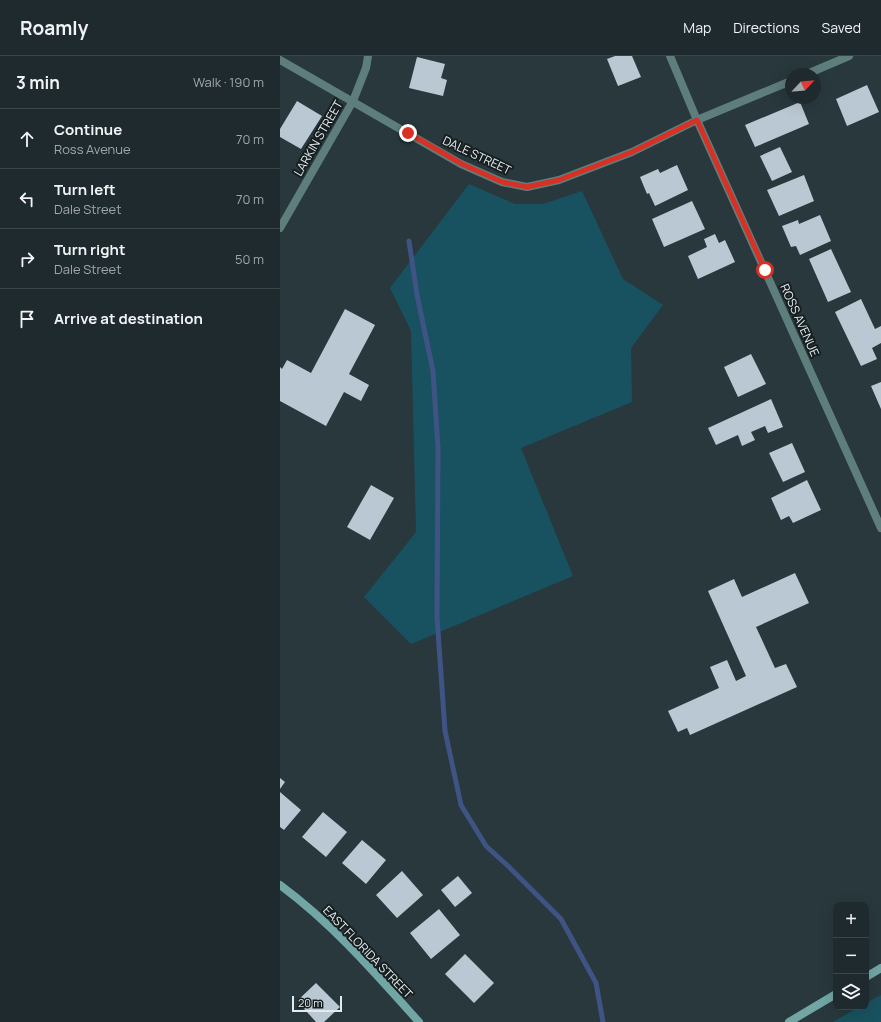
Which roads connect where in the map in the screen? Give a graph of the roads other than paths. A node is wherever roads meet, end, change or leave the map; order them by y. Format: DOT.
graph roads {
  1 [pos="368,56"];
  2 [pos="670,56"];
  3 [pos="849,56"];
  4 [pos="280,60"];
  5 [pos="821,68"];
  6 [pos="785,83"];
  7 [pos="353,102"];
  8 [pos="697,120"];
  9 [pos="280,228"];
  10 [pos="881,528"];
  11 [pos="280,885"];
  12 [pos="881,968"];
  13 [pos="869,975"];
  14 [pos="833,996"];
  15 [pos="419,1022"];
  16 [pos="789,1022"];
  1 -- 7 [label="street, LARKIN STREET"];
  2 -- 8 [label="street, ROSS AVENUE"];
  3 -- 5 [label="street"];
  4 -- 7 [label="street, DALE STREET"];
  6 -- 8 [label="street, DALE STREET"];
  7 -- 8 [label="street, DALE STREET"];
  7 -- 9 [label="street, LARKIN STREET"];
  8 -- 10 [label="street, ROSS AVENUE"];
  11 -- 15 [label="main road, EAST FLORIDA STREET"];
  12 -- 13 [label="main road"];
  14 -- 16 [label="main road"];
}
